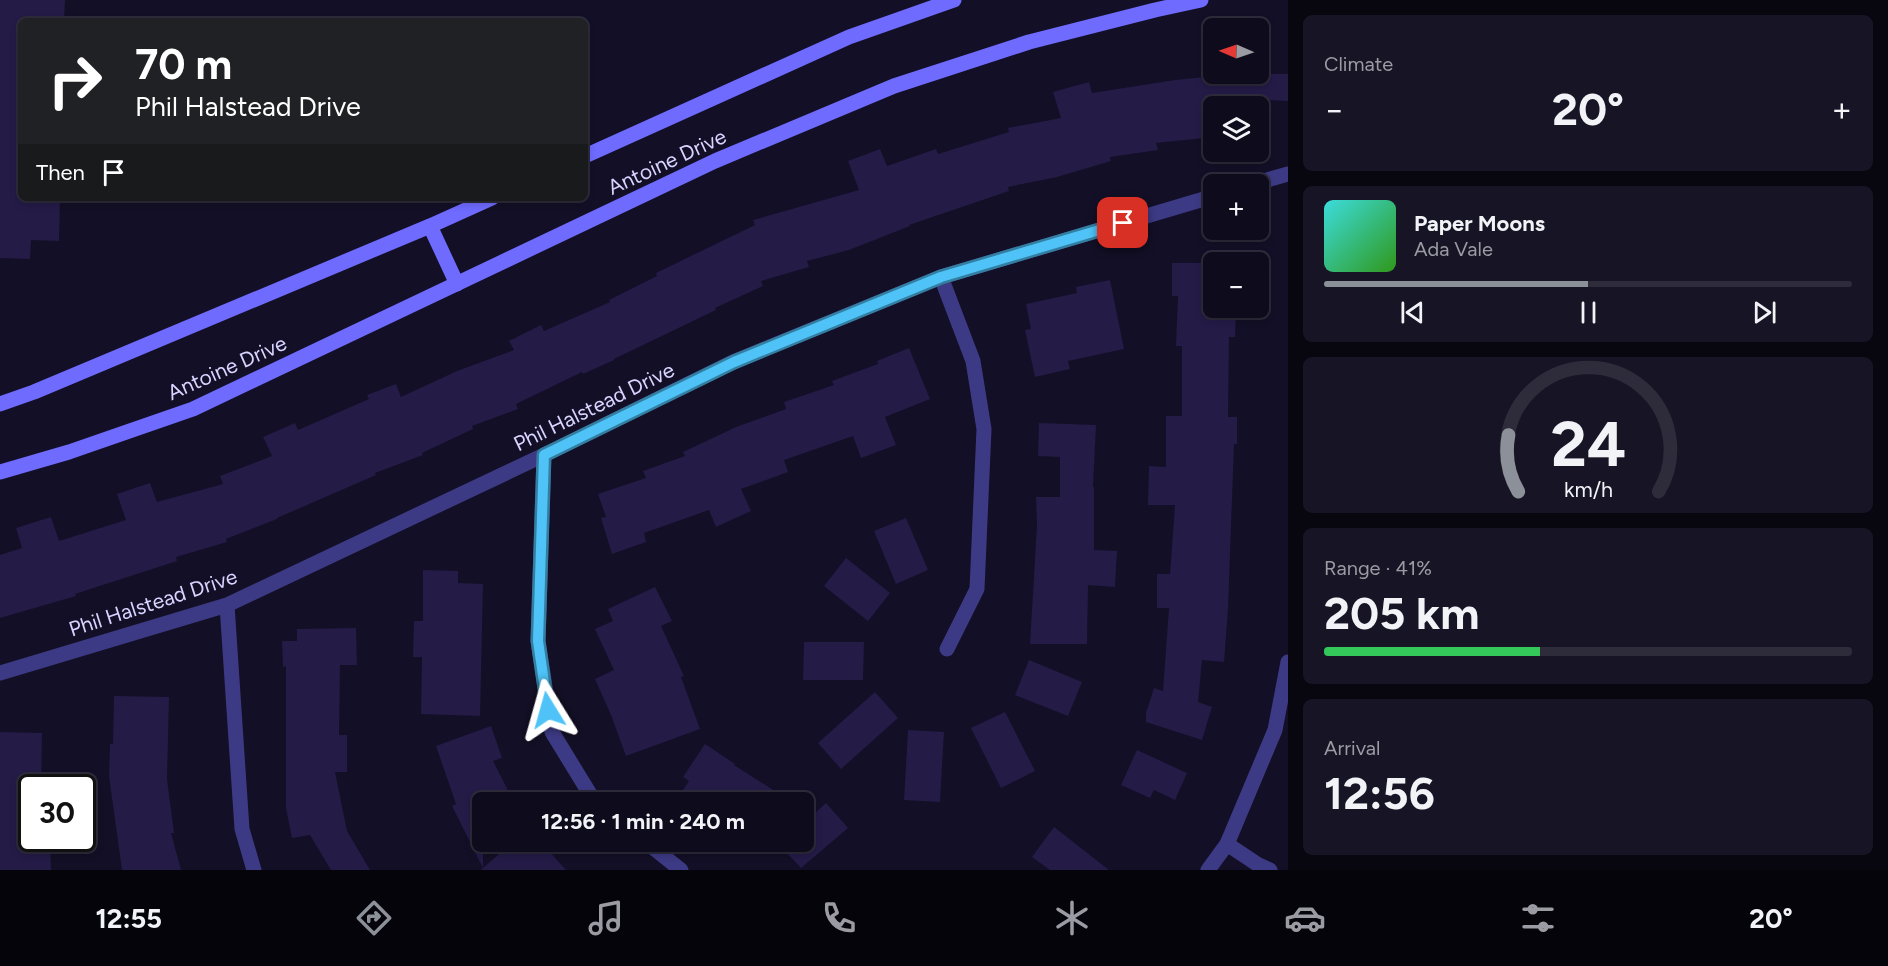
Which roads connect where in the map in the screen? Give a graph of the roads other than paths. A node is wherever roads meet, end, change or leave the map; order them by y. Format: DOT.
graph roads {
  1 [pos="954,0"];
  2 [pos="1201,0"];
  3 [pos="1154,5"];
  4 [pos="588,155"];
  5 [pos="1288,174"];
  6 [pos="1269,179"];
  7 [pos="1203,199"];
  8 [pos="485,201"];
  9 [pos="430,226"];
  10 [pos="941,277"];
  11 [pos="457,284"];
  12 [pos="0,404"];
  13 [pos="544,455"];
  14 [pos="0,472"];
  15 [pos="227,604"];
  16 [pos="947,649"];
  17 [pos="1288,662"];
  18 [pos="0,673"];
  19 [pos="589,792"];
  20 [pos="1227,844"];
  21 [pos="658,852"];
  22 [pos="254,870"];
  23 [pos="681,870"];
  24 [pos="1208,870"];
  25 [pos="1270,870"];
  1 -- 4 [label="main road, Antoine Drive"];
  2 -- 3 [label="main road, Antoine Drive"];
  3 -- 11 [label="main road, Antoine Drive"];
  5 -- 6 [label="street"];
  7 -- 10 [label="street, Phil Halstead Drive"];
  8 -- 9 [label="main road"];
  9 -- 11 [label="main road"];
  9 -- 12 [label="main road"];
  10 -- 13 [label="street, Phil Halstead Drive"];
  10 -- 16 [label="street"];
  11 -- 14 [label="main road, Antoine Drive"];
  13 -- 15 [label="street, Phil Halstead Drive"];
  13 -- 19 [label="street"];
  15 -- 18 [label="street, Phil Halstead Drive"];
  15 -- 22 [label="street"];
  17 -- 20 [label="street"];
  20 -- 24 [label="street"];
  20 -- 25 [label="street"];
  21 -- 23 [label="street"];
}
